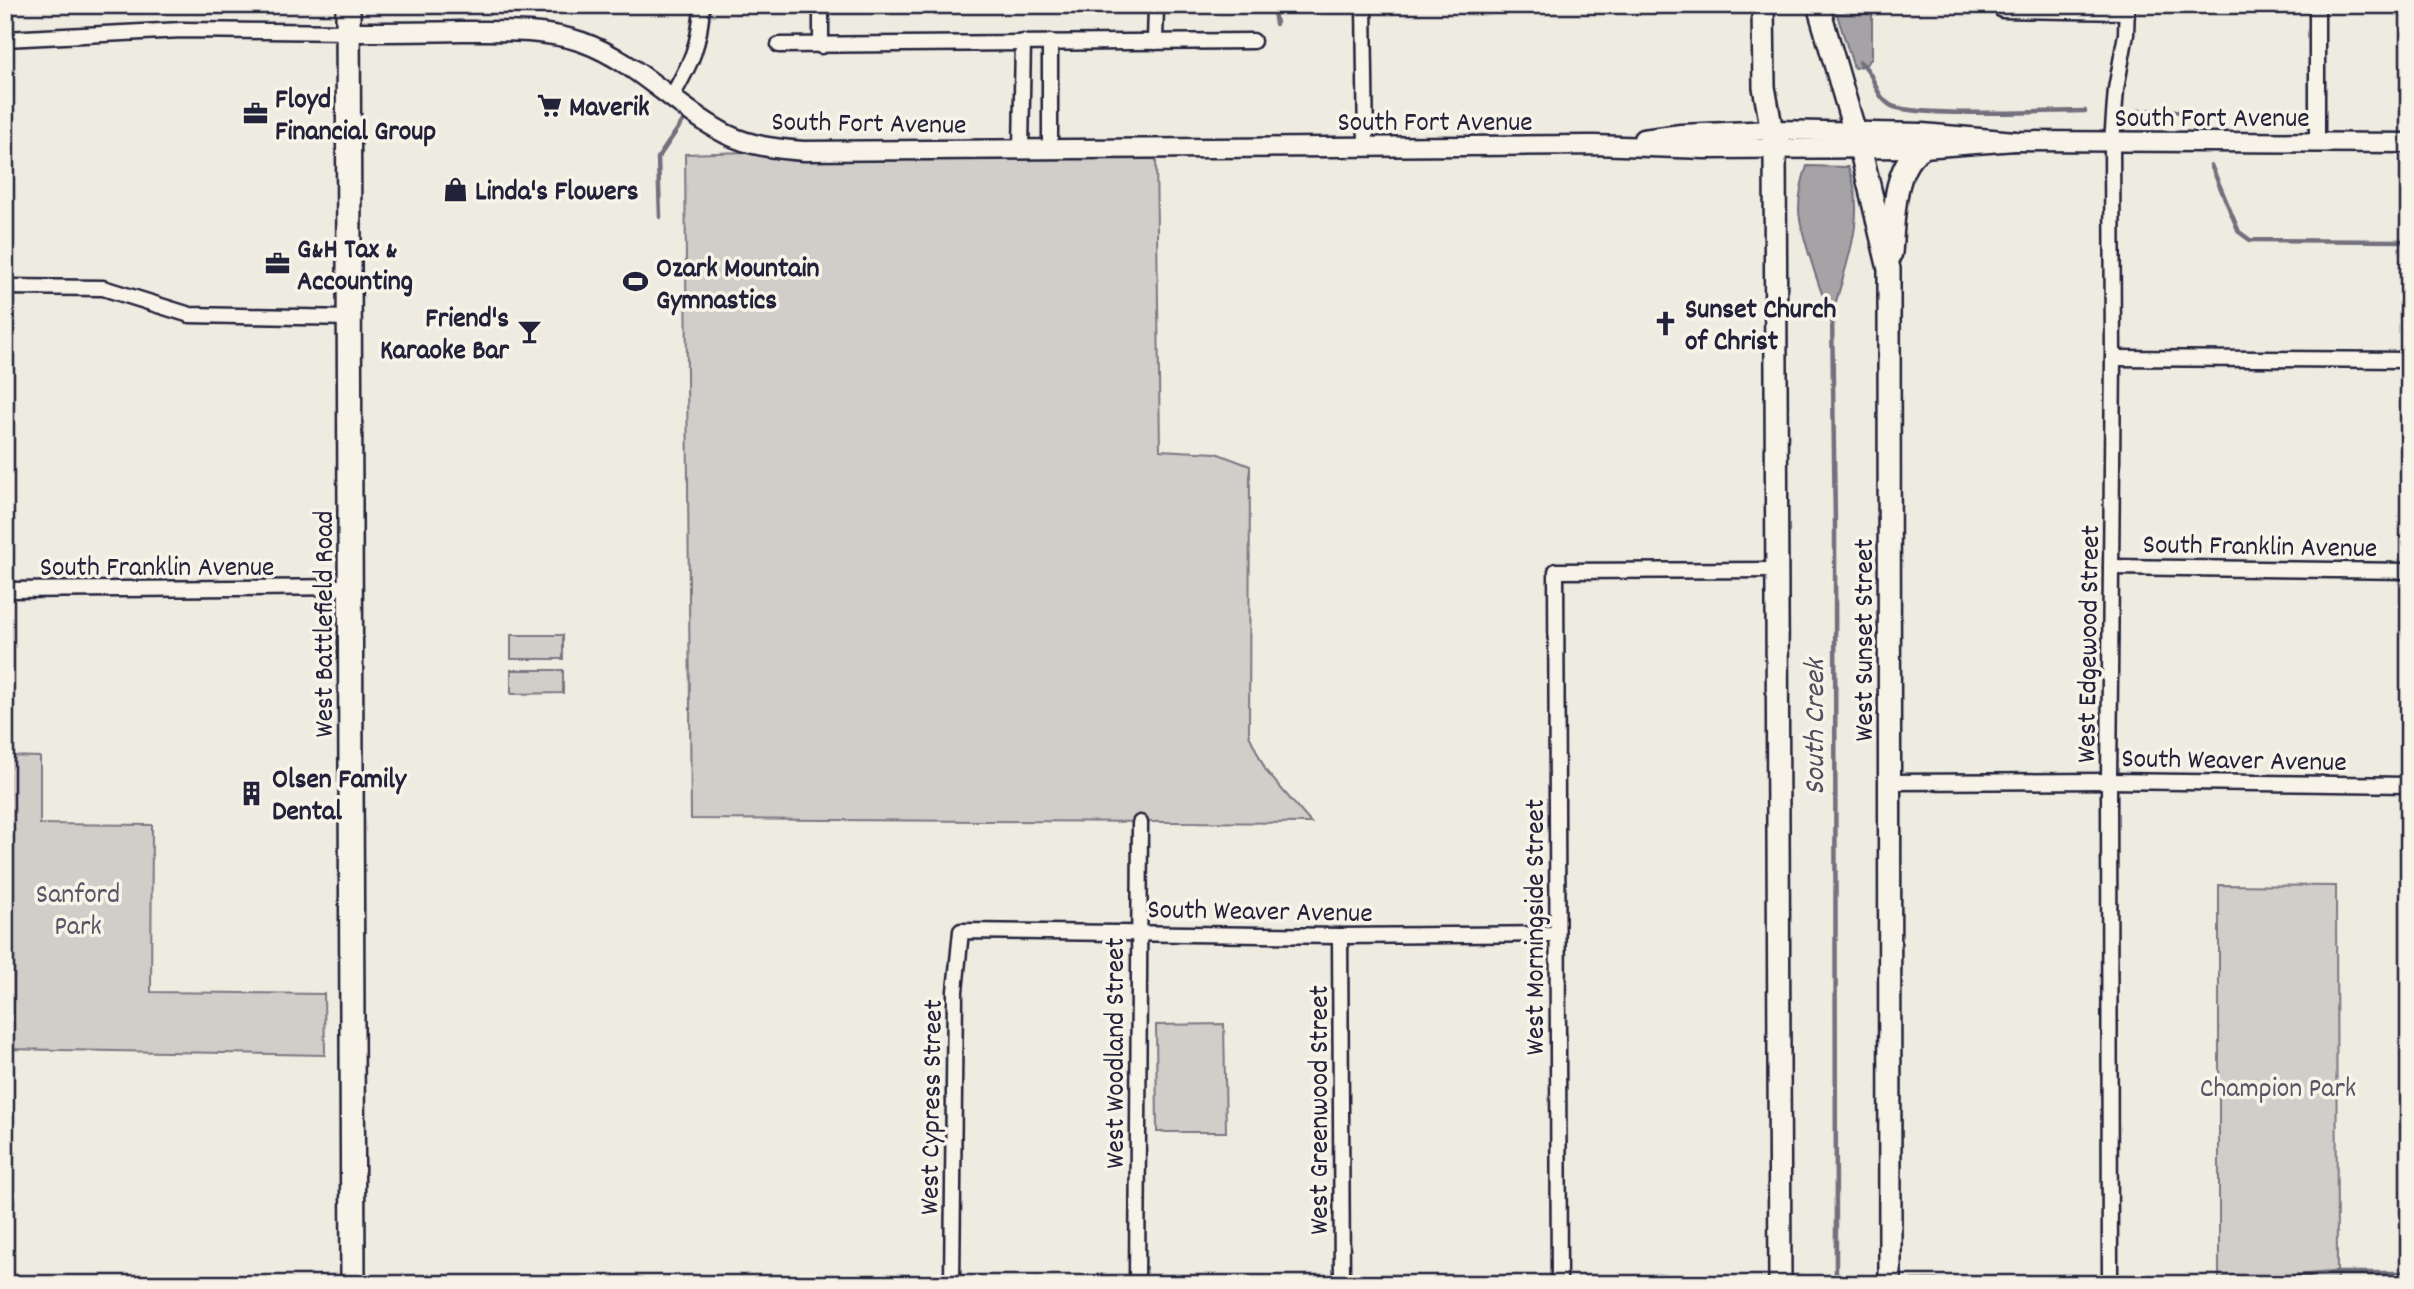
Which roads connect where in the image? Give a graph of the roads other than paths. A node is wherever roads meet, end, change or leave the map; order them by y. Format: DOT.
graph roads {
  1 [pos="348,5"];
  2 [pos="702,5"];
  3 [pos="821,5"];
  4 [pos="1156,5"];
  5 [pos="1364,5"];
  6 [pos="1763,5"];
  7 [pos="1818,5"];
  8 [pos="2317,5"];
  9 [pos="2127,9"];
  10 [pos="2002,10"];
  11 [pos="348,32"];
  12 [pos="5,38"];
  13 [pos="1253,41"];
  14 [pos="1023,42"];
  15 [pos="1050,42"];
  16 [pos="1155,42"];
  17 [pos="779,45"];
  18 [pos="821,46"];
  19 [pos="671,97"];
  20 [pos="1774,139"];
  21 [pos="1857,140"];
  22 [pos="2015,141"];
  23 [pos="2112,142"];
  24 [pos="2317,142"];
  25 [pos="2409,144"];
  26 [pos="1366,147"];
  27 [pos="1923,148"];
  28 [pos="1021,149"];
  29 [pos="1050,149"];
  30 [pos="1889,269"];
  31 [pos="5,287"];
  32 [pos="351,318"];
  33 [pos="2113,358"];
  34 [pos="2409,360"];
  35 [pos="2111,567"];
  36 [pos="1778,570"];
  37 [pos="2409,571"];
  38 [pos="351,587"];
  39 [pos="5,590"];
  40 [pos="2109,781"];
  41 [pos="1890,782"];
  42 [pos="2409,785"];
  43 [pos="1140,824"];
  44 [pos="961,931"];
  45 [pos="1139,932"];
  46 [pos="1557,934"];
  47 [pos="1340,936"];
  48 [pos="353,1284"];
  49 [pos="952,1284"];
  50 [pos="1137,1284"];
  51 [pos="1342,1284"];
  52 [pos="1559,1284"];
  53 [pos="1780,1284"];
  54 [pos="1891,1284"];
  55 [pos="2110,1284"];
  1 -- 11 [label="main road, West Battlefield Road"];
  2 -- 19 [label="street"];
  3 -- 18 [label="street"];
  4 -- 16 [label="street"];
  5 -- 26 [label="street"];
  6 -- 20 [label="main road"];
  7 -- 21 [label="main road, West Sunset Street"];
  8 -- 24 [label="street"];
  9 -- 10 [label="street"];
  9 -- 23 [label="street, West Edgewood Street"];
  11 -- 12 [label="street, South Fort Avenue"];
  11 -- 19 [label="street, South Fort Avenue"];
  11 -- 32 [label="main road, West Battlefield Road"];
  13 -- 16 [label="street"];
  14 -- 15 [label="street"];
  14 -- 18 [label="street"];
  14 -- 28 [label="street"];
  15 -- 16 [label="street"];
  15 -- 29 [label="street"];
  17 -- 18 [label="street"];
  19 -- 28 [label="street, South Fort Avenue"];
  20 -- 21 [label="street, South Fort Avenue"];
  20 -- 26 [label="street, South Fort Avenue"];
  20 -- 36 [label="main road"];
  21 -- 22 [label="street, South Fort Avenue"];
  21 -- 27 [label="street, South Fort Avenue"];
  21 -- 30 [label="main road, West Sunset Street"];
  22 -- 23 [label="street, South Fort Avenue"];
  22 -- 27 [label="street, South Fort Avenue"];
  23 -- 24 [label="street, South Fort Avenue"];
  23 -- 33 [label="street, West Edgewood Street"];
  24 -- 25 [label="street, South Fort Avenue"];
  26 -- 29 [label="street, South Fort Avenue"];
  27 -- 30 [label="main road"];
  28 -- 29 [label="street, South Fort Avenue"];
  30 -- 41 [label="main road, West Sunset Street"];
  31 -- 32 [label="street"];
  32 -- 38 [label="main road, West Battlefield Road"];
  33 -- 34 [label="street"];
  33 -- 35 [label="street, West Edgewood Street"];
  35 -- 37 [label="street, South Franklin Avenue"];
  35 -- 40 [label="street, West Edgewood Street"];
  36 -- 46 [label="street, West Morningside Street"];
  36 -- 53 [label="main road"];
  38 -- 39 [label="street, South Franklin Avenue"];
  38 -- 48 [label="main road, West Battlefield Road"];
  40 -- 41 [label="street, South Weaver Avenue"];
  40 -- 42 [label="street, South Weaver Avenue"];
  40 -- 55 [label="street, West Edgewood Street"];
  41 -- 54 [label="main road, West Sunset Street"];
  43 -- 45 [label="street, West Woodland Street"];
  44 -- 45 [label="street, South Weaver Avenue"];
  44 -- 49 [label="street, West Cypress Street"];
  45 -- 47 [label="street, South Weaver Avenue"];
  45 -- 50 [label="street, West Woodland Street"];
  46 -- 47 [label="street, South Weaver Avenue"];
  46 -- 52 [label="street, West Morningside Street"];
  47 -- 51 [label="street, West Greenwood Street"];
}
